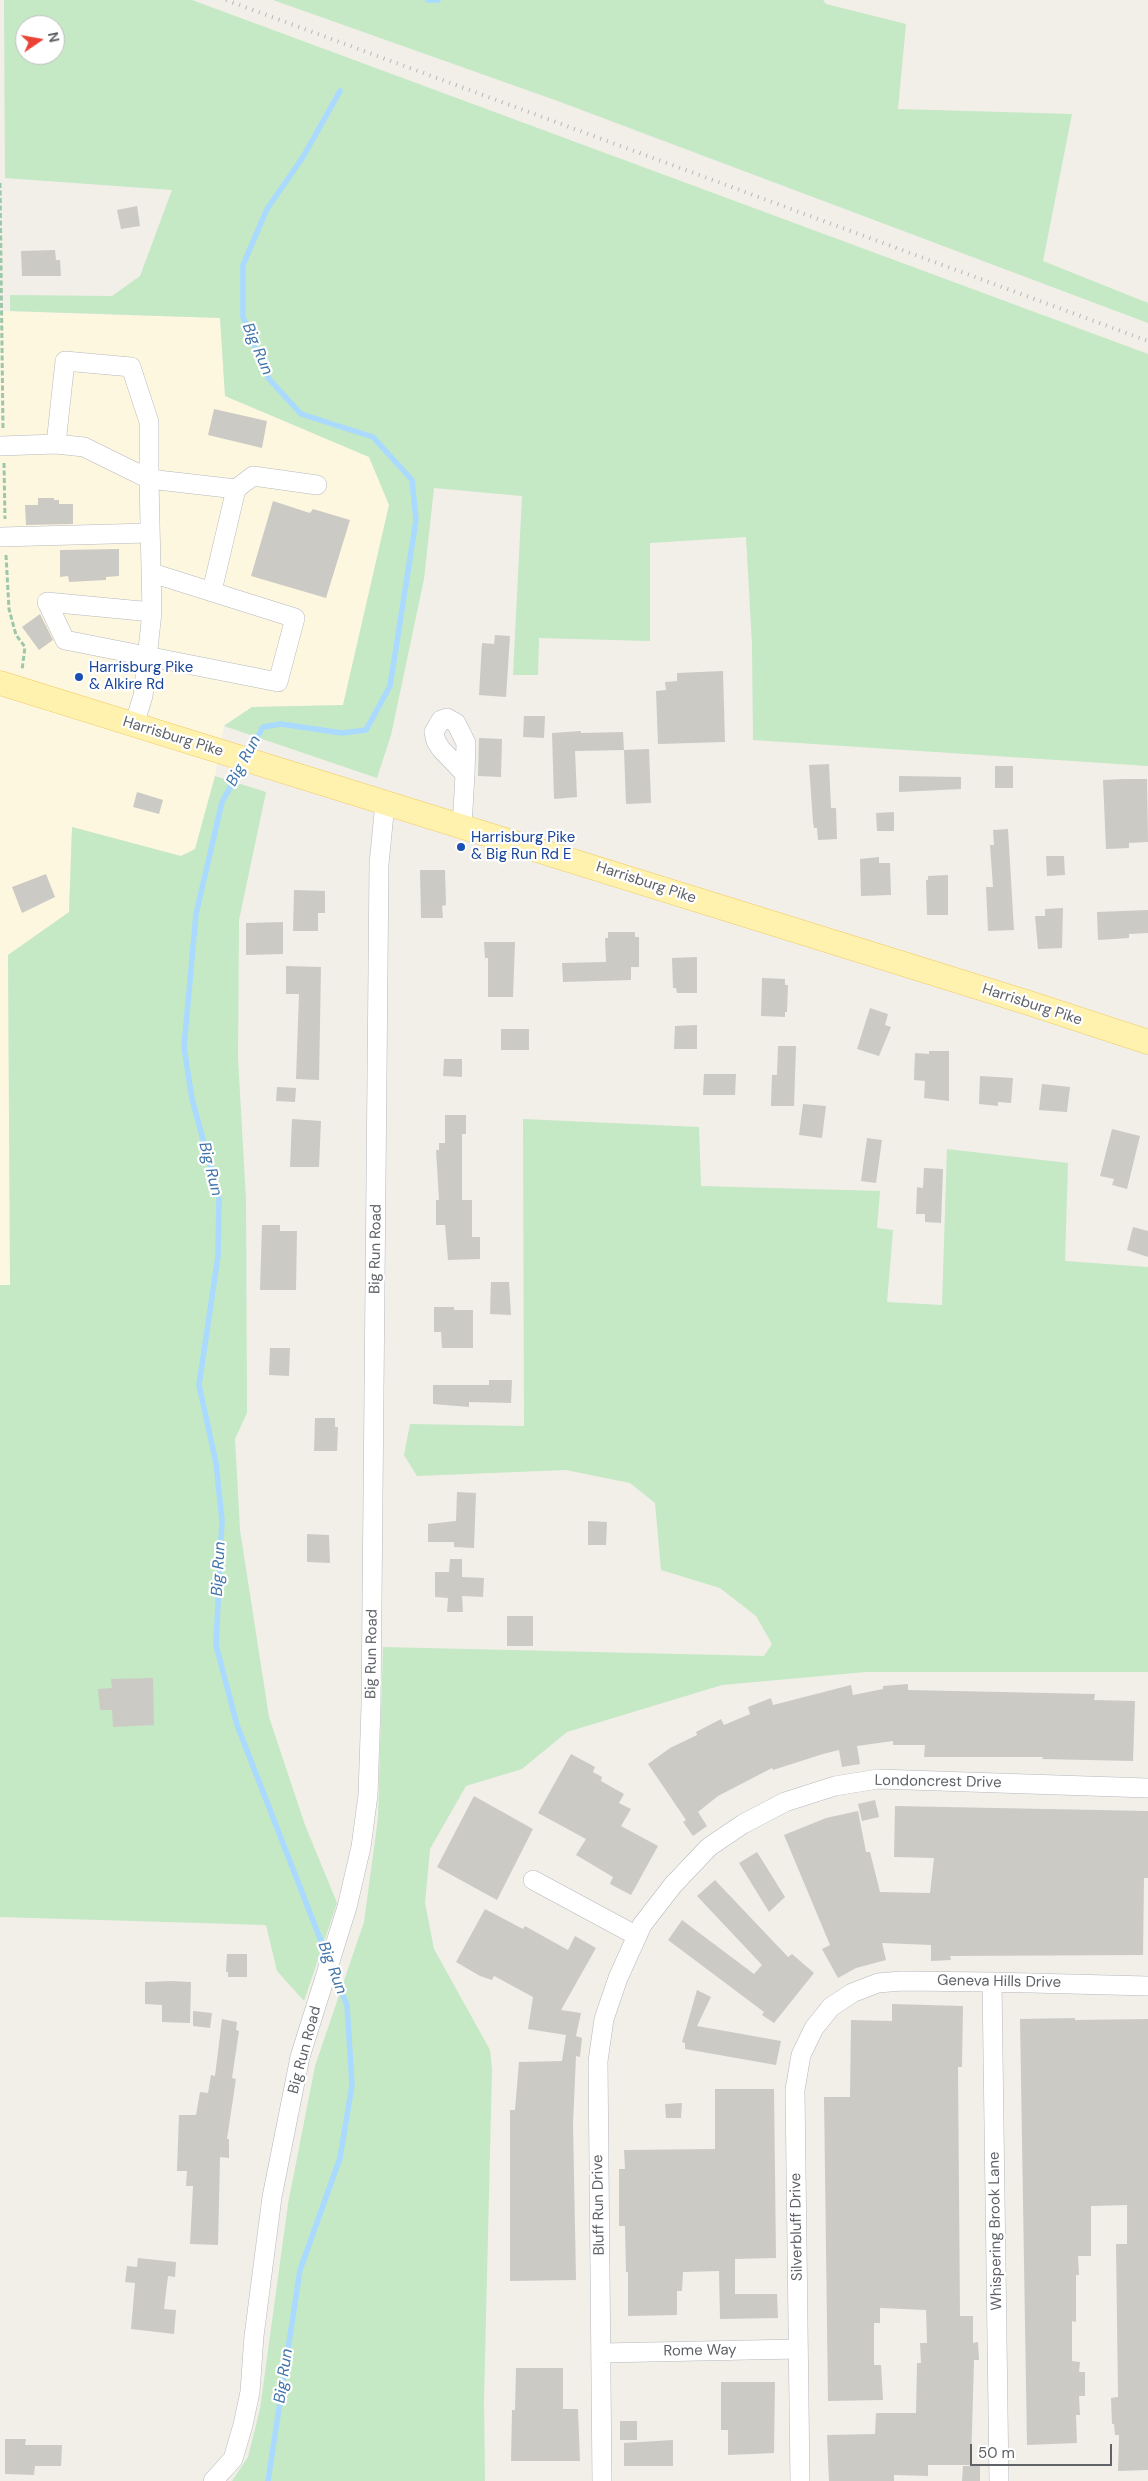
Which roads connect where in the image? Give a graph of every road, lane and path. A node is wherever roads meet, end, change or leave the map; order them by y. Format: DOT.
graph roads {
  1 [pos="56,444"];
  2 [pos="0,446"];
  3 [pos="149,480"];
  4 [pos="317,486"];
  5 [pos="236,489"];
  6 [pos="149,533"];
  7 [pos="0,537"];
  8 [pos="152,573"];
  9 [pos="212,591"];
  10 [pos="152,612"];
  11 [pos="148,657"];
  12 [pos="0,683"];
  13 [pos="134,725"];
  14 [pos="465,774"];
  15 [pos="385,803"];
  16 [pos="462,827"];
  17 [pos="1148,1042"];
  18 [pos="1148,1788"];
  19 [pos="532,1880"];
  20 [pos="637,1936"];
  21 [pos="992,1982"];
  22 [pos="1148,1986"];
  23 [pos="852,1993"];
  24 [pos="798,2349"];
  25 [pos="602,2353"];
  26 [pos="213,2481"];
  27 [pos="602,2481"];
  28 [pos="800,2481"];
  29 [pos="999,2481"];
  1 -- 2 [label="street"];
  1 -- 3 [label="street"];
  1 -- 3 [label="street"];
  3 -- 5 [label="street"];
  3 -- 6 [label="street"];
  4 -- 5 [label="street"];
  5 -- 9 [label="street"];
  6 -- 7 [label="street"];
  6 -- 8 [label="street"];
  8 -- 9 [label="street"];
  8 -- 10 [label="street"];
  9 -- 11 [label="street"];
  10 -- 11 [label="street"];
  10 -- 11 [label="street"];
  11 -- 13 [label="street"];
  12 -- 13 [label="main road, Harrisburg Pike"];
  13 -- 15 [label="main road, Harrisburg Pike"];
  14 -- 16 [label="street"];
  15 -- 16 [label="main road, Harrisburg Pike"];
  15 -- 26 [label="street, Big Run Road"];
  16 -- 17 [label="main road, Harrisburg Pike"];
  18 -- 20 [label="street, Londoncrest Drive"];
  19 -- 20 [label="street"];
  20 -- 25 [label="street, Bluff Run Drive"];
  21 -- 22 [label="street, Geneva Hills Drive"];
  21 -- 23 [label="street, Geneva Hills Drive"];
  21 -- 29 [label="street, Whispering Brook Lane"];
  23 -- 24 [label="street, Silverbluff Drive"];
  24 -- 25 [label="street, Rome Way"];
  24 -- 28 [label="street, Silverbluff Drive"];
  25 -- 27 [label="street, Bluff Run Drive"];
}
